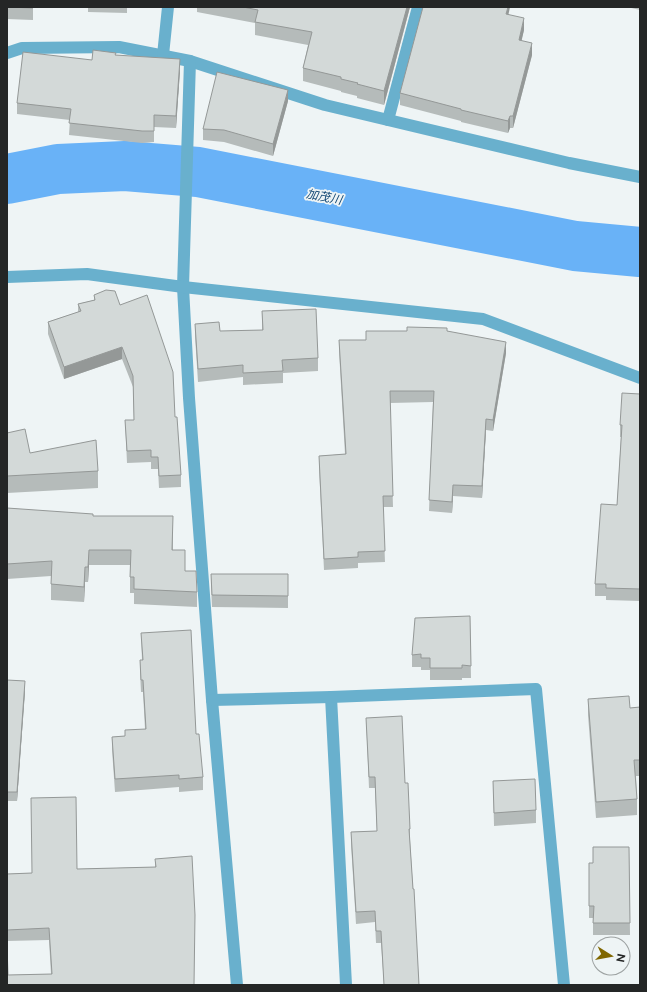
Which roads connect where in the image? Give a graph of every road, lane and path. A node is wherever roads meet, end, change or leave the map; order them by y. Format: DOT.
graph roads {
  1 [pos="168,7"];
  2 [pos="418,7"];
  3 [pos="7,53"];
  4 [pos="163,55"];
  5 [pos="190,60"];
  6 [pos="388,120"];
  7 [pos="640,177"];
  8 [pos="7,278"];
  9 [pos="183,287"];
  10 [pos="640,378"];
  11 [pos="331,697"];
  12 [pos="212,700"];
  13 [pos="237,985"];
  14 [pos="346,985"];
  15 [pos="564,985"];
  1 -- 4 [label="street"];
  2 -- 6 [label="street"];
  3 -- 4 [label="street"];
  4 -- 5 [label="street"];
  5 -- 6 [label="street"];
  5 -- 9 [label="street"];
  6 -- 7 [label="street"];
  8 -- 9 [label="street"];
  9 -- 10 [label="street"];
  9 -- 12 [label="street"];
  11 -- 12 [label="street"];
  11 -- 14 [label="street"];
  11 -- 15 [label="street"];
  12 -- 13 [label="street"];
}
